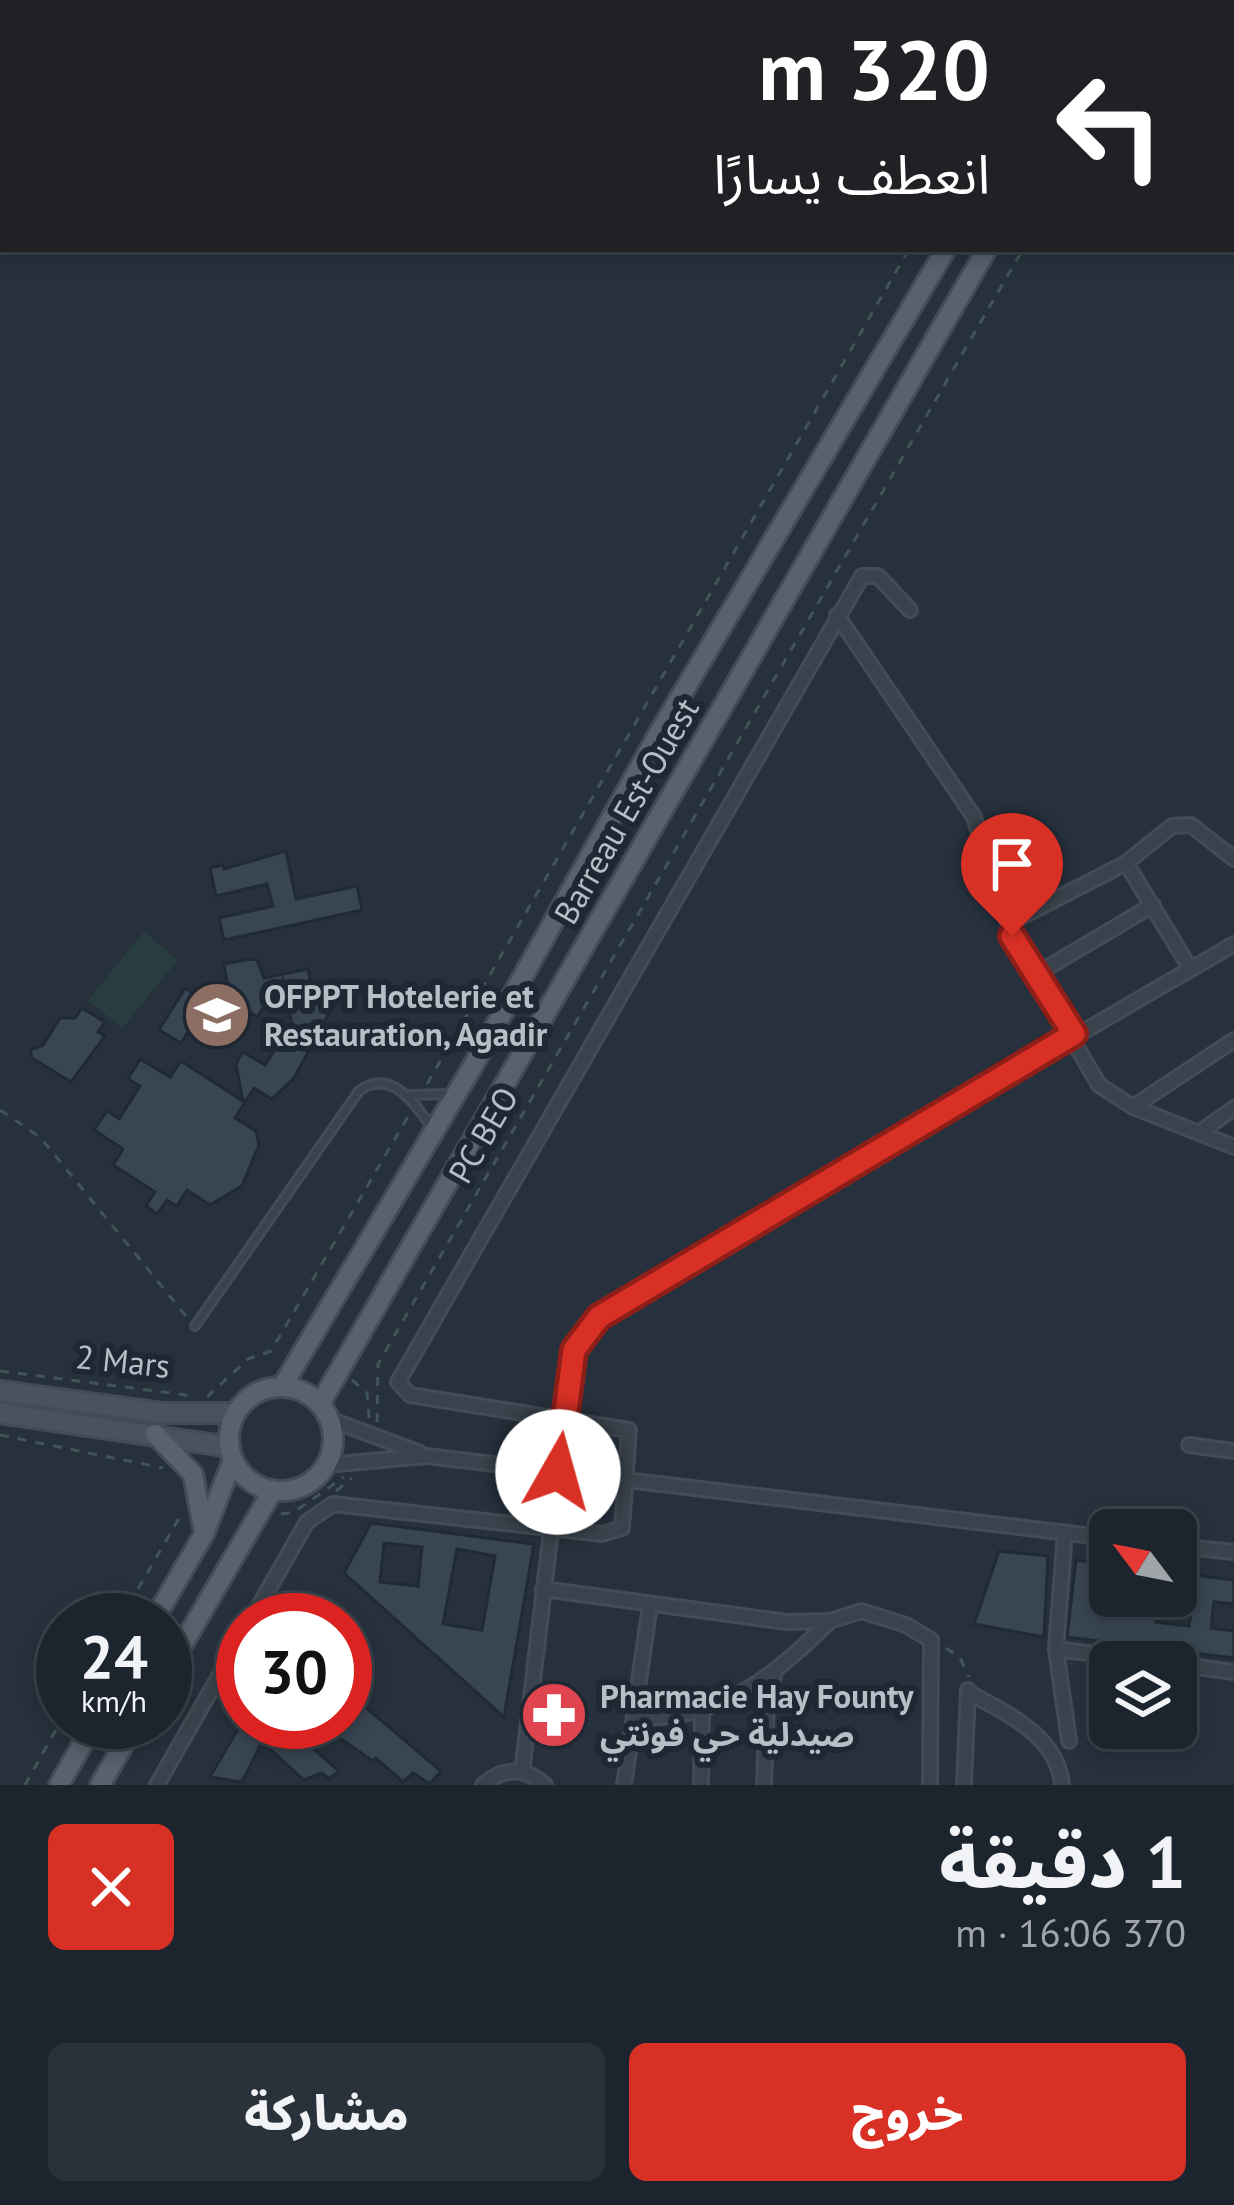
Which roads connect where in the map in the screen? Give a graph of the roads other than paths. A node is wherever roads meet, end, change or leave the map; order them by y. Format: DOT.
graph roads {
  1 [pos="944,252"];
  2 [pos="985,252"];
  3 [pos="910,610"];
  4 [pos="837,615"];
  5 [pos="1234,859"];
  6 [pos="1126,863"];
  7 [pos="1153,905"];
  8 [pos="1008,924"];
  9 [pos="1234,944"];
  10 [pos="1190,968"];
  11 [pos="1035,975"];
  12 [pos="1074,1034"];
  13 [pos="1234,1040"];
  14 [pos="456,1094"];
  15 [pos="409,1095"];
  16 [pos="1133,1107"];
  17 [pos="1234,1108"];
  18 [pos="435,1131"];
  19 [pos="1199,1133"];
  20 [pos="1234,1147"];
  21 [pos="195,1326"];
  22 [pos="282,1387"];
  23 [pos="0,1391"];
  24 [pos="325,1412"];
  25 [pos="0,1413"];
  26 [pos="236,1413"];
  27 [pos="564,1420"];
  28 [pos="155,1434"];
  29 [pos="1189,1445"];
  30 [pos="1234,1451"];
  31 [pos="231,1454"];
  32 [pos="427,1456"];
  33 [pos="326,1465"];
  34 [pos="558,1472"];
  35 [pos="628,1482"];
  36 [pos="273,1490"];
  37 [pos="553,1528"];
  38 [pos="1065,1533"];
  39 [pos="204,1534"];
  40 [pos="1089,1536"];
  41 [pos="1197,1548"];
  42 [pos="1234,1552"];
  43 [pos="544,1589"];
  44 [pos="170,1593"];
  45 [pos="266,1593"];
  46 [pos="650,1605"];
  47 [pos="830,1622"];
  48 [pos="192,1628"];
  49 [pos="1056,1649"];
  50 [pos="1089,1653"];
  51 [pos="1197,1667"];
  52 [pos="1234,1672"];
  53 [pos="774,1676"];
  54 [pos="216,1681"];
  55 [pos="702,1711"];
  56 [pos="638,1718"];
  57 [pos="1069,1741"];
  58 [pos="80,1749"];
  59 [pos="121,1749"];
  60 [pos="522,1772"];
  61 [pos="59,1785"];
  62 [pos="100,1785"];
  63 [pos="157,1785"];
  64 [pos="483,1785"];
  65 [pos="545,1785"];
  66 [pos="624,1785"];
  67 [pos="701,1785"];
  68 [pos="764,1785"];
  69 [pos="930,1785"];
  70 [pos="964,1785"];
  71 [pos="1062,1785"];
  1 -- 14 [label="main road, Barreau Est-Ouest"];
  2 -- 24 [label="main road, Barreau Est-Ouest"];
  3 -- 4 [label="street"];
  4 -- 8 [label="street"];
  4 -- 27 [label="street"];
  5 -- 6 [label="street"];
  6 -- 7 [label="street"];
  6 -- 8 [label="street"];
  7 -- 10 [label="street"];
  7 -- 11 [label="street"];
  8 -- 11 [label="street"];
  9 -- 10 [label="street"];
  10 -- 12 [label="street"];
  11 -- 12 [label="street"];
  12 -- 16 [label="street"];
  12 -- 27 [label="street"];
  13 -- 16 [label="street"];
  14 -- 15 [label="lane"];
  14 -- 18 [label="main road, Barreau Est-Ouest"];
  15 -- 18 [label="lane"];
  15 -- 21 [label="lane"];
  16 -- 19 [label="street"];
  17 -- 19 [label="street"];
  18 -- 22 [label="main road, Barreau Est-Ouest"];
  19 -- 20 [label="street"];
  22 -- 24 [label="main road"];
  22 -- 26 [label="main road"];
  23 -- 26 [label="street"];
  24 -- 32 [label="street"];
  24 -- 33 [label="main road"];
  25 -- 28 [label="street"];
  26 -- 31 [label="main road"];
  27 -- 34 [label="street"];
  27 -- 35 [label="street"];
  28 -- 31 [label="street"];
  28 -- 39 [label="main road"];
  29 -- 30 [label="street"];
  31 -- 36 [label="main road"];
  31 -- 39 [label="main road"];
  32 -- 33 [label="street"];
  32 -- 34 [label="street"];
  33 -- 36 [label="main road"];
  34 -- 35 [label="street"];
  34 -- 37 [label="street"];
  35 -- 37 [label="street"];
  35 -- 38 [label="street"];
  36 -- 48 [label="main road"];
  37 -- 43 [label="street"];
  37 -- 45 [label="street"];
  38 -- 40 [label="street"];
  38 -- 49 [label="street"];
  39 -- 44 [label="main road"];
  41 -- 42 [label="street"];
  43 -- 46 [label="street"];
  43 -- 60 [label="street"];
  46 -- 47 [label="street"];
  46 -- 56 [label="street"];
  47 -- 53 [label="street"];
  47 -- 69 [label="street"];
  49 -- 50 [label="street"];
  49 -- 57 [label="street"];
  51 -- 52 [label="street"];
  53 -- 55 [label="street"];
  53 -- 68 [label="street"];
  54 -- 63 [label="street"];
  55 -- 56 [label="street"];
  55 -- 67 [label="street"];
  56 -- 66 [label="street"];
  58 -- 61 [label="main road"];
  59 -- 62 [label="main road"];
  60 -- 64 [label="street"];
  60 -- 65 [label="street"];
  70 -- 71 [label="street"];
}
